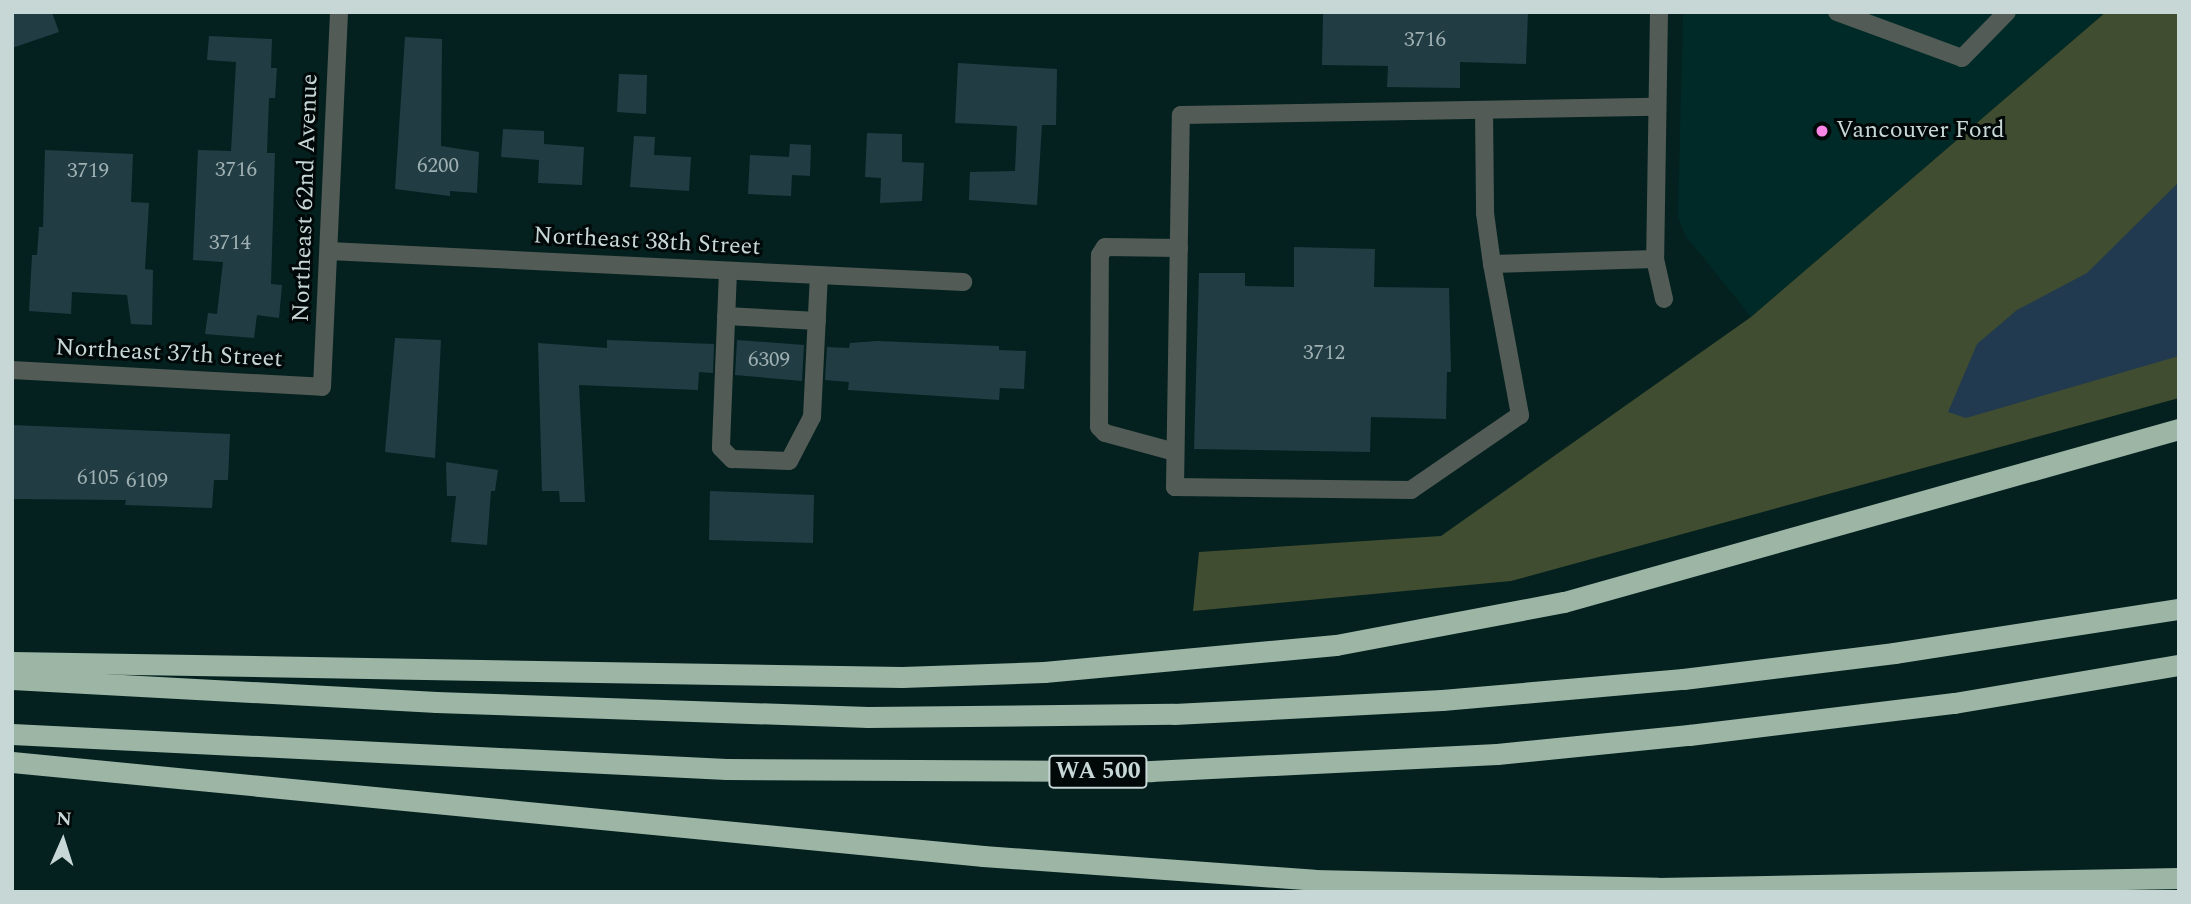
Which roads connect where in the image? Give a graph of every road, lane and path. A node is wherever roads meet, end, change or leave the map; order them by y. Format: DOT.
graph roads {
  1 [pos="339,12"];
  2 [pos="1659,12"];
  3 [pos="1837,12"];
  4 [pos="2007,12"];
  5 [pos="1655,107"];
  6 [pos="1484,110"];
  7 [pos="1179,248"];
  8 [pos="329,251"];
  9 [pos="1655,259"];
  10 [pos="1492,264"];
  11 [pos="728,271"];
  12 [pos="819,275"];
  13 [pos="962,282"];
  14 [pos="1664,299"];
  15 [pos="726,316"];
  16 [pos="817,321"];
  17 [pos="12,370"];
  18 [pos="323,387"];
  19 [pos="2174,432"];
  20 [pos="1175,452"];
  21 [pos="2179,609"];
  22 [pos="12,662"];
  23 [pos="2179,666"];
  24 [pos="12,679"];
  25 [pos="12,734"];
  26 [pos="12,762"];
  27 [pos="2179,872"];
  28 [pos="2152,877"];
  29 [pos="2179,878"];
  1 -- 8 [label="street, Northeast 62nd Avenue"];
  2 -- 5 [label="street"];
  3 -- 4 [label="street"];
  5 -- 6 [label="street"];
  5 -- 9 [label="street"];
  6 -- 7 [label="street"];
  6 -- 10 [label="street"];
  7 -- 20 [label="street"];
  7 -- 20 [label="street"];
  8 -- 11 [label="street, Northeast 38th Street"];
  8 -- 18 [label="street, Northeast 62nd Avenue"];
  9 -- 10 [label="street"];
  9 -- 14 [label="street"];
  10 -- 20 [label="street"];
  11 -- 12 [label="street, Northeast 38th Street"];
  11 -- 15 [label="street"];
  12 -- 13 [label="street, Northeast 38th Street"];
  12 -- 16 [label="street"];
  15 -- 16 [label="street"];
  15 -- 16 [label="street"];
  17 -- 18 [label="street, Northeast 37th Street"];
  19 -- 22 [label="highway"];
  21 -- 24 [label="highway, WA 500"];
  23 -- 25 [label="highway, WA 500"];
  26 -- 28 [label="highway"];
  27 -- 28 [label="highway"];
  28 -- 29 [label="highway"];
}
